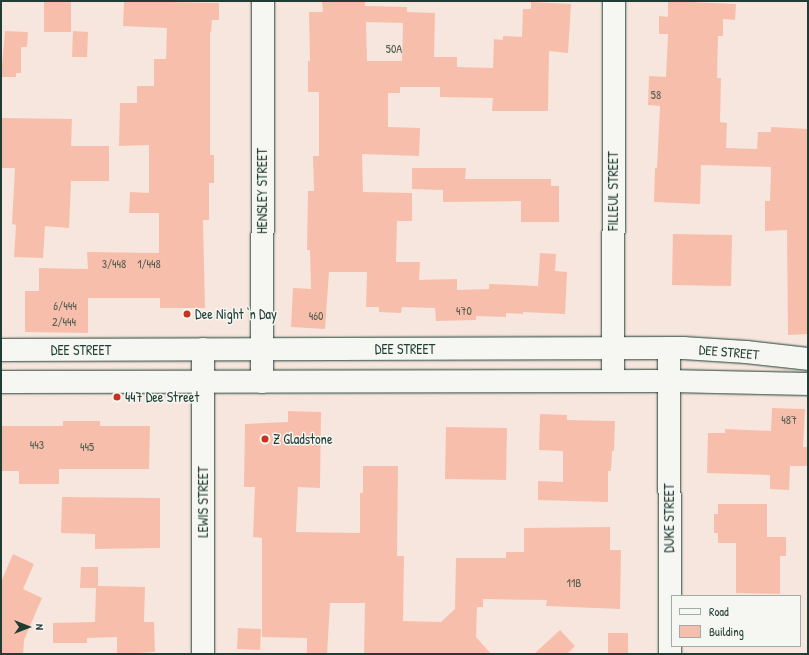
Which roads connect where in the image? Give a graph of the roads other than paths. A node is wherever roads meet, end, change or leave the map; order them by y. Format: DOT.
graph roads {
  1 [pos="263,1"];
  2 [pos="614,1"];
  3 [pos="613,348"];
  4 [pos="669,348"];
  5 [pos="203,349"];
  6 [pos="262,349"];
  7 [pos="1,350"];
  8 [pos="808,359"];
  9 [pos="613,381"];
  10 [pos="669,381"];
  11 [pos="1,382"];
  12 [pos="203,382"];
  13 [pos="262,382"];
  14 [pos="808,384"];
  15 [pos="203,654"];
  16 [pos="670,654"];
  1 -- 6 [label="main road, HENSLEY STREET"];
  2 -- 3 [label="main road, FILLEUL STREET"];
  3 -- 4 [label="main road, DEE STREET"];
  3 -- 6 [label="main road, DEE STREET"];
  3 -- 9 [label="main road, FILLEUL STREET"];
  4 -- 8 [label="main road, DEE STREET"];
  4 -- 10 [label="main road, DUKE STREET"];
  5 -- 6 [label="main road, DEE STREET"];
  5 -- 7 [label="main road, DEE STREET"];
  5 -- 12 [label="main road, LEWIS STREET"];
  6 -- 13 [label="main road, HENSLEY STREET"];
  9 -- 10 [label="main road, DEE STREET"];
  9 -- 13 [label="main road, DEE STREET"];
  10 -- 14 [label="main road, DEE STREET"];
  10 -- 16 [label="main road, DUKE STREET"];
  11 -- 12 [label="main road, DEE STREET"];
  12 -- 13 [label="main road, DEE STREET"];
  12 -- 15 [label="main road, LEWIS STREET"];
}
